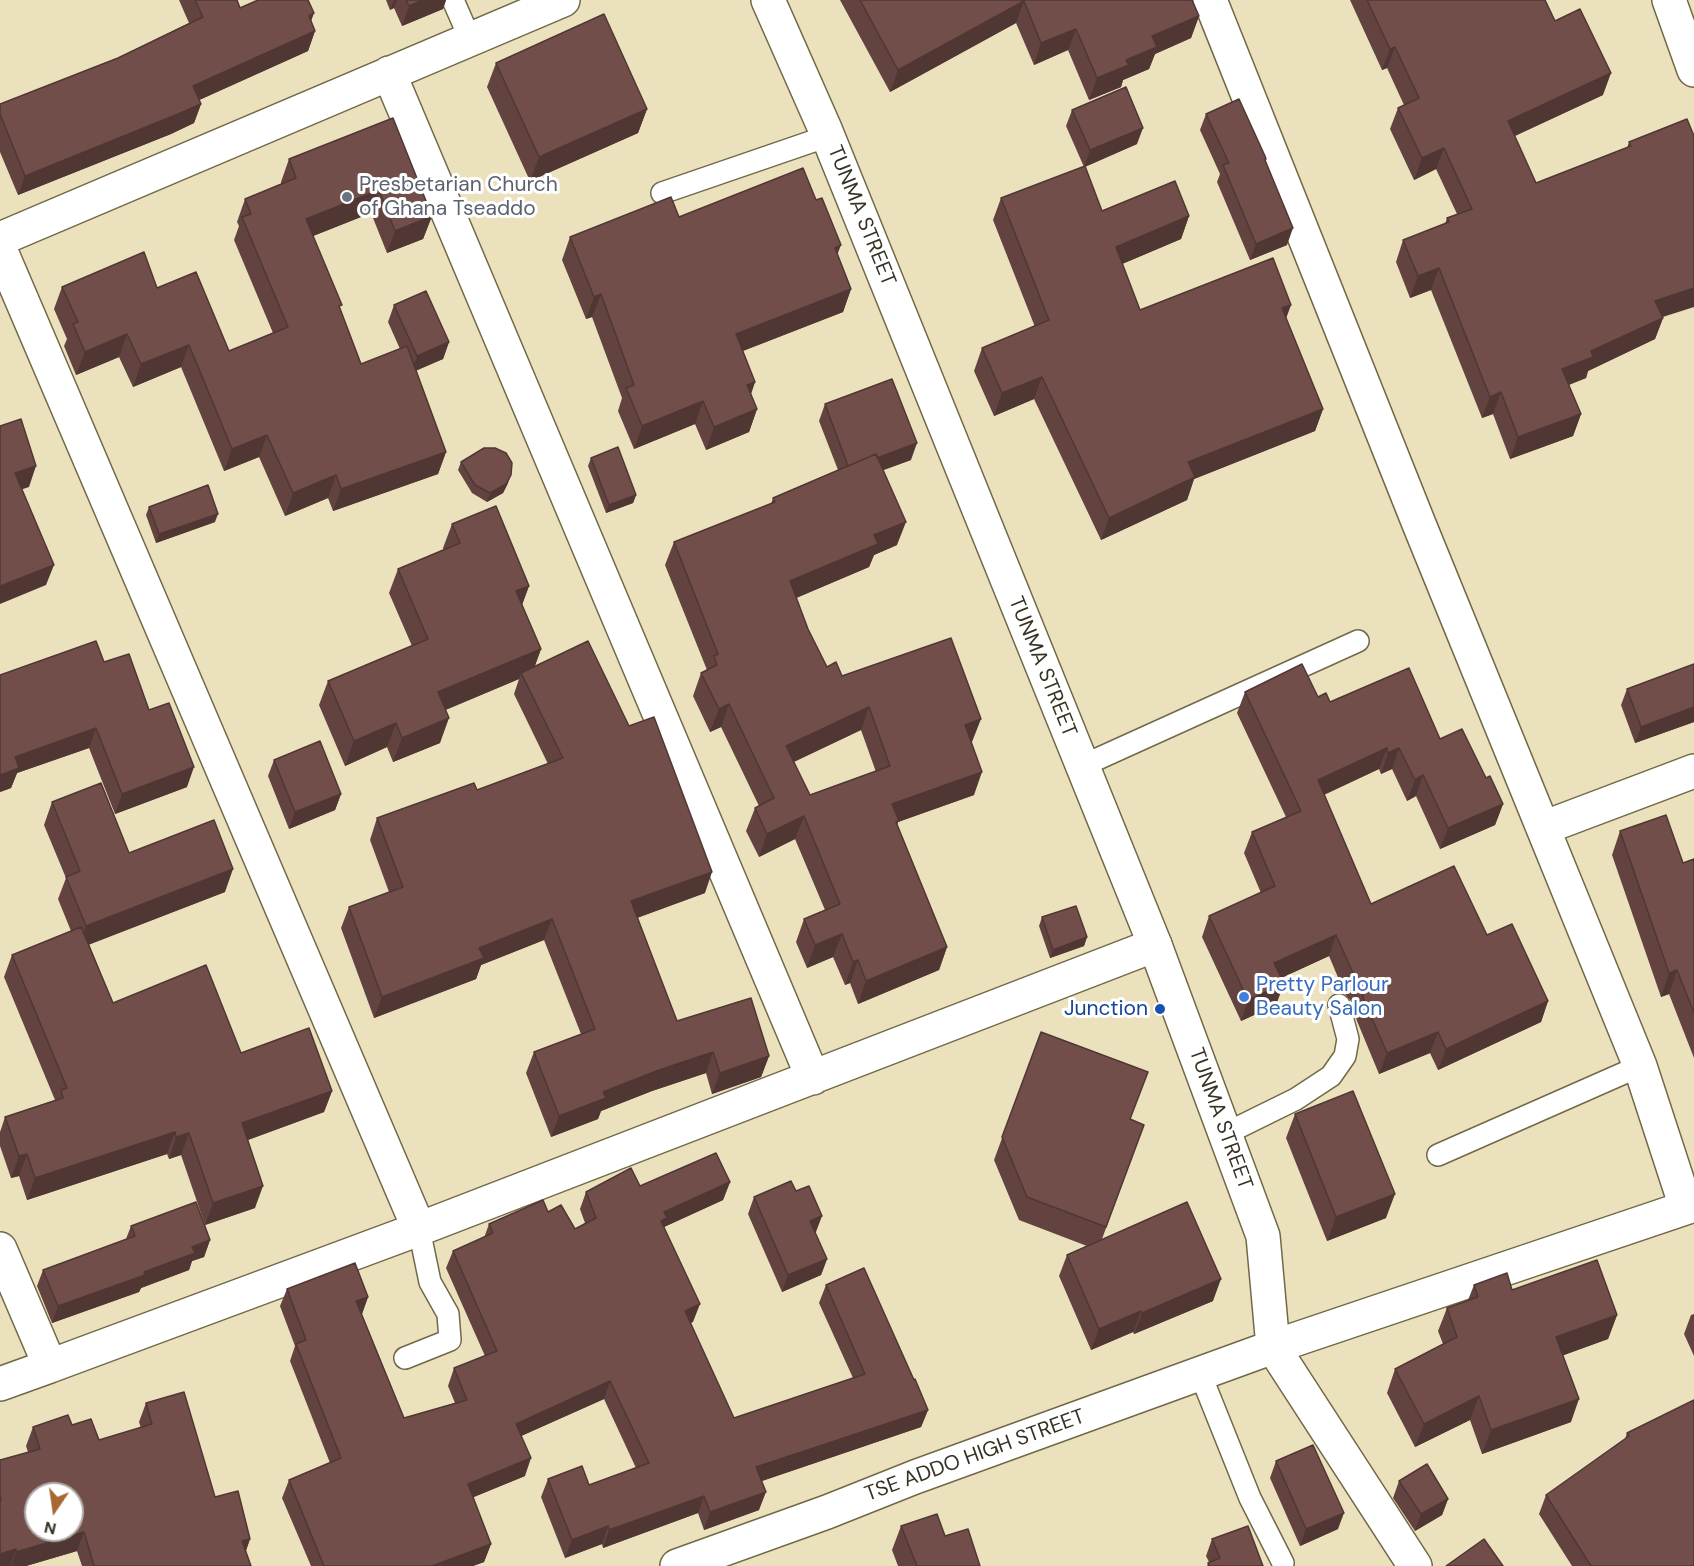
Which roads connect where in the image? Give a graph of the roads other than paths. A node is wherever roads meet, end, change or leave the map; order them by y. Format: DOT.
graph roads {
  1 [pos="453,0"];
  2 [pos="563,0"];
  3 [pos="768,0"];
  4 [pos="1210,0"];
  5 [pos="1669,0"];
  6 [pos="470,39"];
  7 [pos="1694,70"];
  8 [pos="389,73"];
  9 [pos="828,136"];
  10 [pos="662,193"];
  11 [pos="0,239"];
  12 [pos="0,249"];
  13 [pos="1358,640"];
  14 [pos="1082,766"];
  15 [pos="1694,771"];
  16 [pos="1543,828"];
  17 [pos="1155,945"];
  18 [pos="1339,1005"];
  19 [pos="1640,1066"];
  20 [pos="813,1078"];
  21 [pos="1225,1134"];
  22 [pos="1438,1155"];
  23 [pos="1690,1206"];
  24 [pos="418,1229"];
  25 [pos="0,1249"];
  26 [pos="1273,1347"];
  27 [pos="405,1358"];
  28 [pos="50,1366"];
  29 [pos="1200,1374"];
  30 [pos="0,1383"];
  31 [pos="692,1563"];
  32 [pos="1283,1563"];
  33 [pos="1415,1566"];
  1 -- 6 [label="lane"];
  2 -- 6 [label="street"];
  3 -- 9 [label="street, TUNMA STREET"];
  4 -- 16 [label="street"];
  5 -- 7 [label="street"];
  6 -- 8 [label="street"];
  8 -- 11 [label="street"];
  8 -- 20 [label="street"];
  9 -- 10 [label="lane"];
  9 -- 14 [label="street, TUNMA STREET"];
  12 -- 24 [label="street"];
  13 -- 14 [label="lane"];
  14 -- 17 [label="street, TUNMA STREET"];
  15 -- 16 [label="street"];
  16 -- 19 [label="street"];
  17 -- 20 [label="street"];
  17 -- 21 [label="street, TUNMA STREET"];
  18 -- 21 [label="lane"];
  19 -- 22 [label="lane"];
  19 -- 23 [label="street"];
  20 -- 24 [label="street"];
  21 -- 26 [label="street, TUNMA STREET"];
  23 -- 26 [label="street, TSE ADDO HIGH STREET"];
  24 -- 27 [label="lane"];
  24 -- 28 [label="street"];
  25 -- 28 [label="street"];
  26 -- 29 [label="street, TSE ADDO HIGH STREET"];
  26 -- 33 [label="street"];
  28 -- 30 [label="street"];
  29 -- 31 [label="street, TSE ADDO HIGH STREET"];
  29 -- 32 [label="lane"];
}
